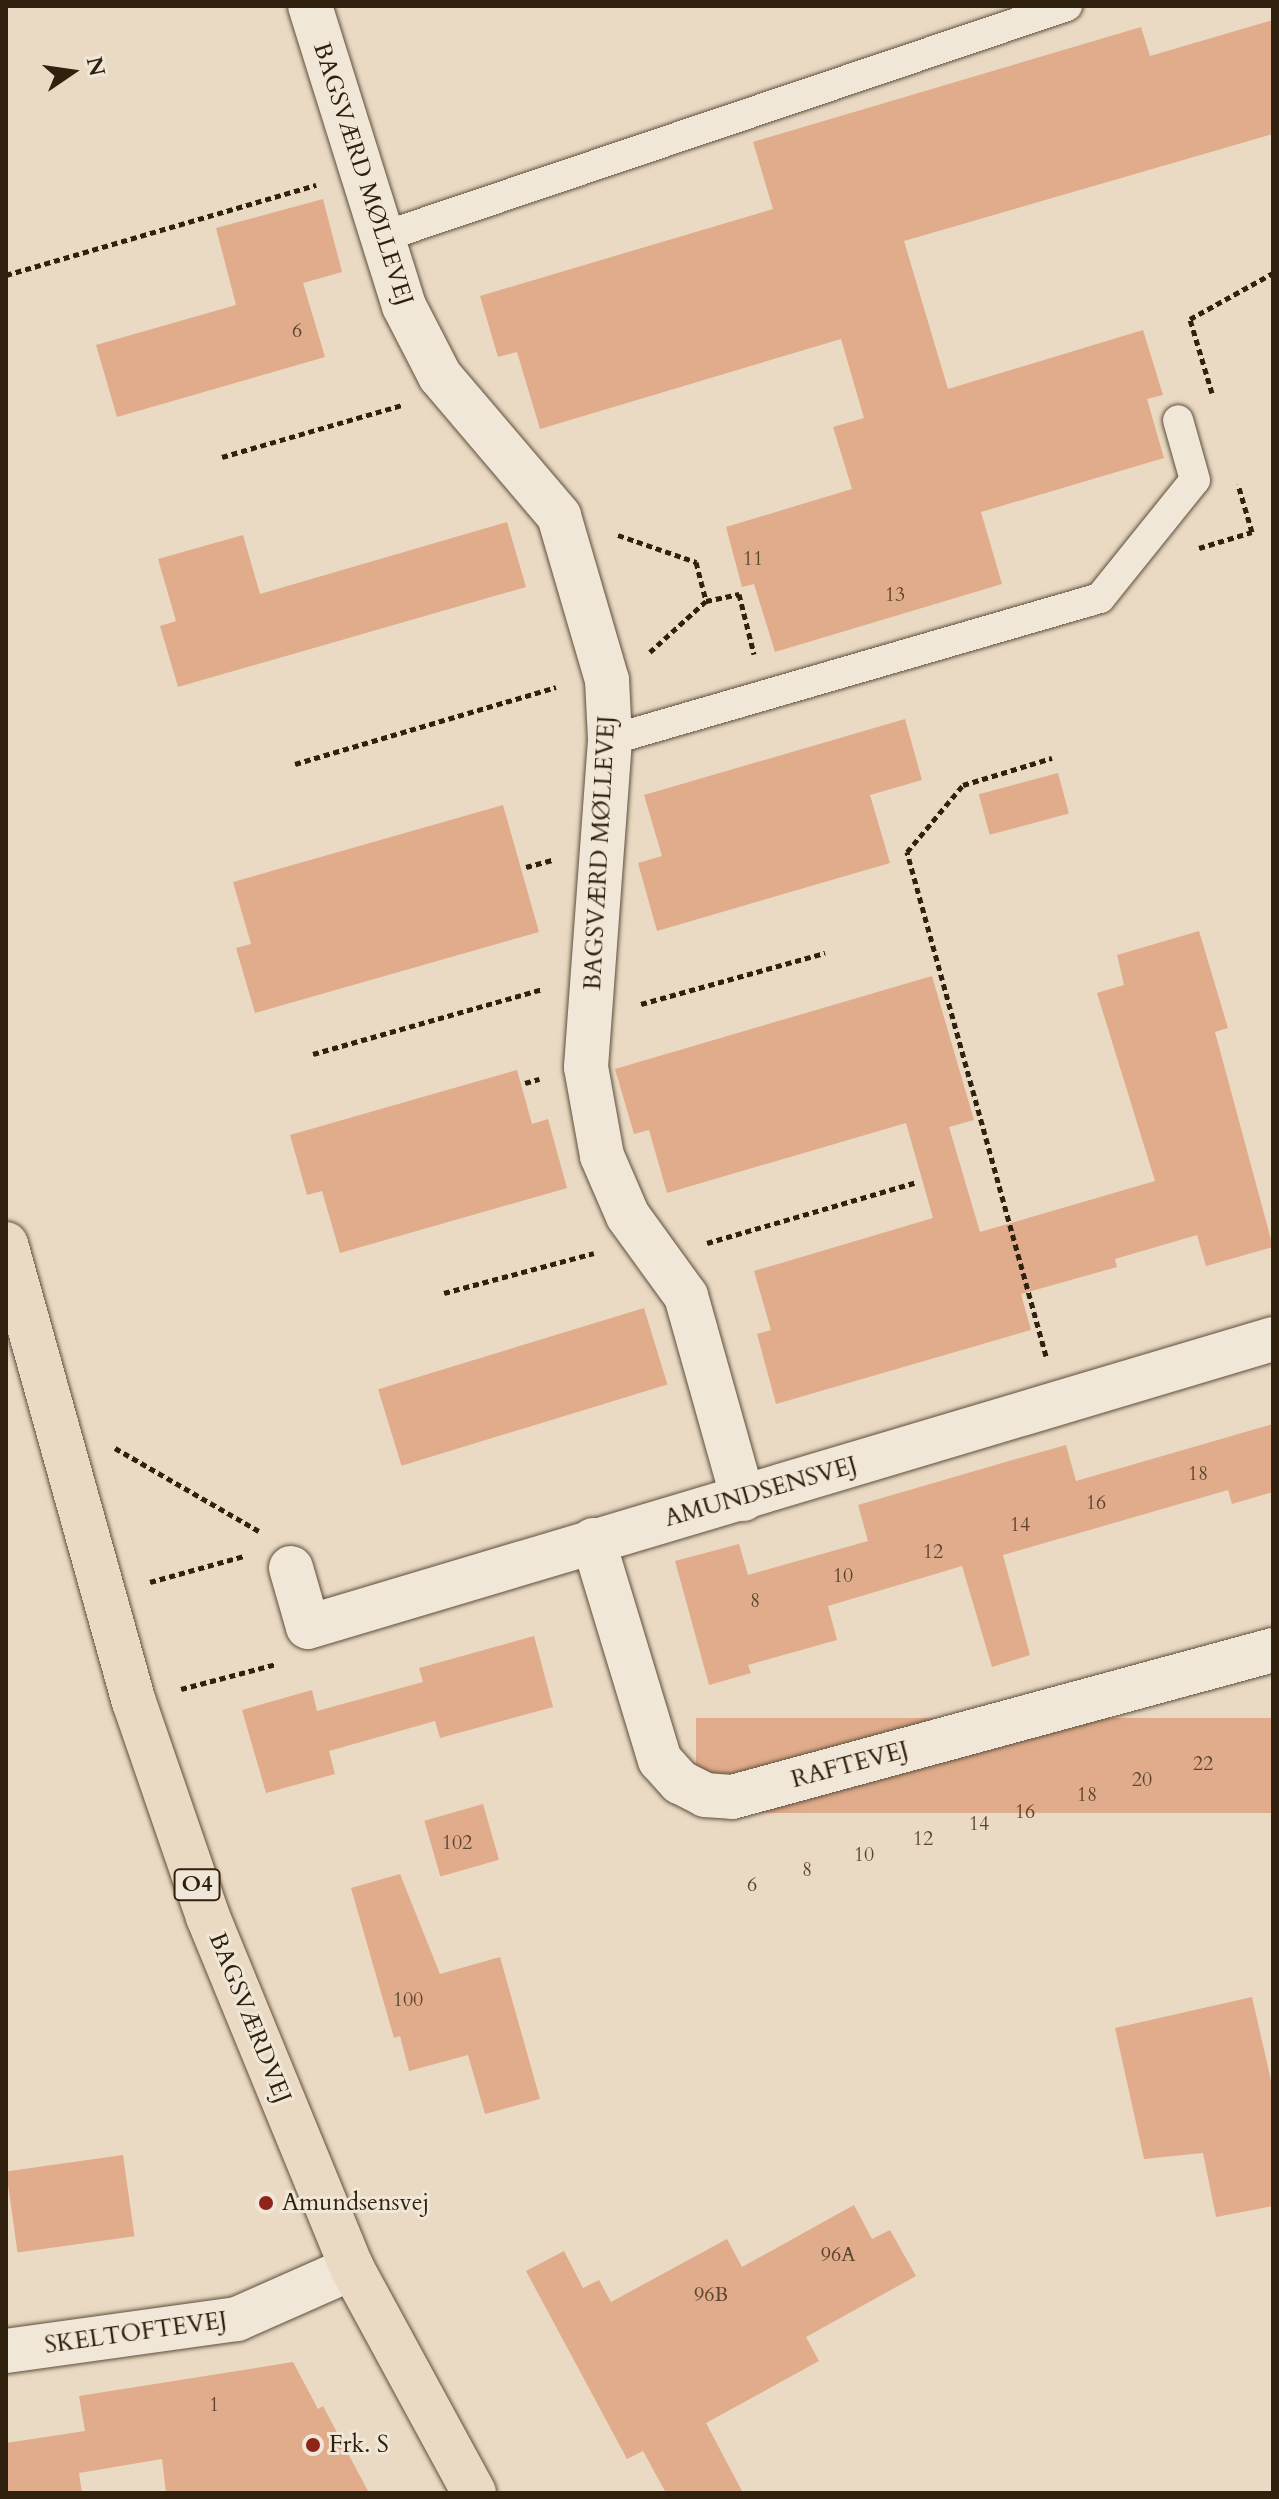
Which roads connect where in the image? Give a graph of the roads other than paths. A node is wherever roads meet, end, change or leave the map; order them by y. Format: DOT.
graph roads {
  1 [pos="310,6"];
  2 [pos="1067,6"];
  3 [pos="382,237"];
  4 [pos="1178,420"];
  5 [pos="610,740"];
  6 [pos="6,1244"];
  7 [pos="1273,1339"];
  8 [pos="743,1499"];
  9 [pos="593,1540"];
  10 [pos="287,1557"];
  11 [pos="1273,1650"];
  12 [pos="352,2268"];
  13 [pos="6,2351"];
  14 [pos="474,2493"];
  1 -- 3 [label="street, BAGSVÆRD MØLLEVEJ"];
  2 -- 3 [label="lane"];
  3 -- 5 [label="street, BAGSVÆRD MØLLEVEJ"];
  4 -- 5 [label="lane"];
  5 -- 8 [label="street, BAGSVÆRD MØLLEVEJ"];
  6 -- 12 [label="main road, BAGSVÆRDVEJ / O4"];
  7 -- 8 [label="street, AMUNDSENSVEJ"];
  8 -- 9 [label="street, AMUNDSENSVEJ"];
  9 -- 10 [label="street, AMUNDSENSVEJ"];
  9 -- 11 [label="street, RAFTEVEJ"];
  12 -- 13 [label="street, SKELTOFTEVEJ"];
  12 -- 14 [label="main road, BAGSVÆRDVEJ / O4"];
}
